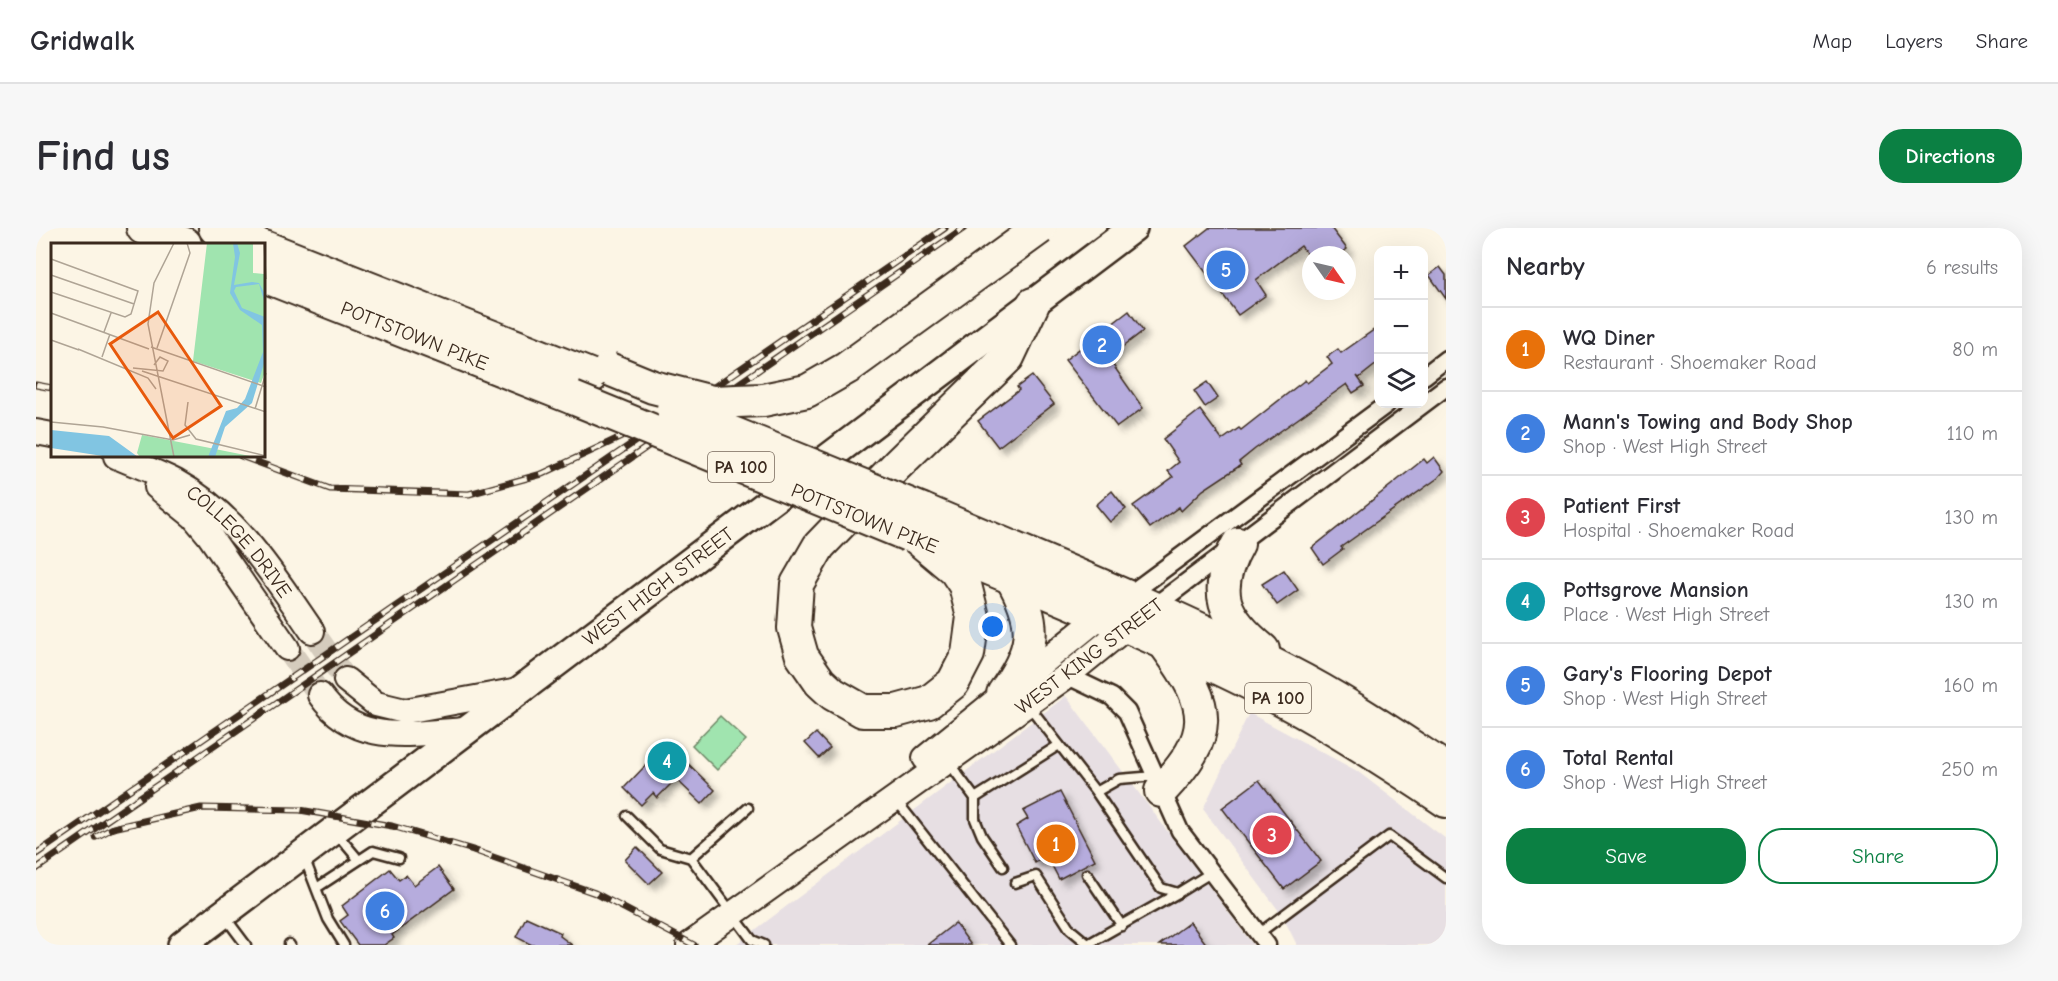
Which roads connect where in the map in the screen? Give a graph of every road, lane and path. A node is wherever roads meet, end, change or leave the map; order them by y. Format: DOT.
graph roads {
  1 [pos="143,228"];
  2 [pos="215,228"];
  3 [pos="1040,228"];
  4 [pos="1133,228"];
  5 [pos="182,243"];
  6 [pos="254,243"];
  7 [pos="266,248"];
  8 [pos="266,277"];
  9 [pos="1033,304"];
  10 [pos="1446,359"];
  11 [pos="1428,373"];
  12 [pos="591,381"];
  13 [pos="1446,387"];
  14 [pos="1382,408"];
  15 [pos="36,432"];
  16 [pos="51,435"];
  17 [pos="119,458"];
  18 [pos="122,458"];
  19 [pos="916,528"];
  20 [pos="1238,544"];
  21 [pos="1011,577"];
  22 [pos="1139,602"];
  23 [pos="1112,622"];
  24 [pos="312,631"];
  25 [pos="1166,646"];
  26 [pos="287,648"];
  27 [pos="1289,672"];
  28 [pos="1066,675"];
  29 [pos="346,680"];
  30 [pos="519,690"];
  31 [pos="320,695"];
  32 [pos="1015,698"];
  33 [pos="466,730"];
  34 [pos="1059,745"];
  35 [pos="947,760"];
  36 [pos="1446,769"];
  37 [pos="1158,784"];
  38 [pos="1096,792"];
  39 [pos="894,798"];
  40 [pos="975,798"];
  41 [pos="1446,801"];
  42 [pos="748,808"];
  43 [pos="627,816"];
  44 [pos="334,830"];
  45 [pos="303,854"];
  46 [pos="399,858"];
  47 [pos="691,858"];
  48 [pos="358,859"];
  49 [pos="1003,867"];
  50 [pos="1212,872"];
  51 [pos="1087,874"];
  52 [pos="1446,878"];
  53 [pos="1015,883"];
  54 [pos="318,887"];
  55 [pos="1178,893"];
  56 [pos="740,907"];
  57 [pos="223,914"];
  58 [pos="1122,926"];
  59 [pos="1262,939"];
  60 [pos="182,945"];
  61 [pos="246,945"];
  62 [pos="344,945"];
  63 [pos="689,945"];
  64 [pos="764,945"];
  65 [pos="1010,945"];
  1 -- 5 [label="highway"];
  2 -- 6 [label="highway"];
  3 -- 12 [label="highway, bridge"];
  4 -- 9 [label="main road, WEST HIGH STREET"];
  7 -- 12 [label="highway, POTTSTOWN PIKE / PA 100"];
  8 -- 12 [label="highway, POTTSTOWN PIKE / PA 100"];
  9 -- 19 [label="highway"];
  9 -- 30 [label="main road, WEST HIGH STREET"];
  10 -- 11 [label="street"];
  12 -- 19 [label="highway, POTTSTOWN PIKE / PA 100, bridge"];
  13 -- 20 [label="street, WEST KING STREET"];
  14 -- 22 [label="street, WEST KING STREET"];
  15 -- 16 [label="main road"];
  17 -- 26 [label="main road, COLLEGE DRIVE"];
  18 -- 24 [label="main road, COLLEGE DRIVE"];
  19 -- 21 [label="highway, POTTSTOWN PIKE / PA 100"];
  19 -- 22 [label="highway, POTTSTOWN PIKE / PA 100"];
  20 -- 22 [label="street, WEST KING STREET"];
  20 -- 27 [label="highway"];
  21 -- 23 [label="highway, POTTSTOWN PIKE / PA 100"];
  21 -- 32 [label="highway"];
  22 -- 23 [label="main road, WEST KING STREET"];
  22 -- 27 [label="highway, POTTSTOWN PIKE / PA 100"];
  23 -- 25 [label="highway, POTTSTOWN PIKE / PA 100"];
  23 -- 28 [label="main road, WEST KING STREET"];
  23 -- 32 [label="main road, WEST KING STREET"];
  25 -- 37 [label="highway"];
  25 -- 41 [label="highway, POTTSTOWN PIKE / PA 100"];
  27 -- 36 [label="highway, POTTSTOWN PIKE / PA 100"];
  28 -- 32 [label="main road, WEST KING STREET"];
  28 -- 37 [label="street"];
  29 -- 30 [label="main road"];
  30 -- 33 [label="main road, WEST HIGH STREET"];
  31 -- 33 [label="main road"];
  32 -- 34 [label="lane"];
  32 -- 35 [label="main road, WEST KING STREET"];
  32 -- 56 [label="main road, WEST KING STREET"];
  33 -- 44 [label="main road, WEST HIGH STREET"];
  34 -- 38 [label="lane"];
  34 -- 40 [label="lane"];
  35 -- 39 [label="main road, WEST KING STREET"];
  35 -- 40 [label="lane"];
  37 -- 38 [label="lane"];
  37 -- 50 [label="street"];
  38 -- 55 [label="lane"];
  39 -- 56 [label="main road, WEST KING STREET"];
  39 -- 65 [label="lane"];
  40 -- 49 [label="lane"];
  42 -- 47 [label="lane"];
  43 -- 47 [label="lane"];
  44 -- 45 [label="main road, WEST HIGH STREET"];
  44 -- 48 [label="lane"];
  45 -- 54 [label="lane"];
  45 -- 57 [label="main road, WEST HIGH STREET"];
  46 -- 48 [label="lane"];
  47 -- 56 [label="lane"];
  48 -- 54 [label="lane"];
  50 -- 55 [label="lane"];
  50 -- 59 [label="street"];
  51 -- 58 [label="lane"];
  52 -- 59 [label="lane"];
  53 -- 58 [label="lane"];
  54 -- 62 [label="lane"];
  55 -- 58 [label="lane"];
  56 -- 63 [label="main road, WEST KING STREET"];
  56 -- 64 [label="lane"];
  57 -- 60 [label="main road, WEST HIGH STREET"];
  57 -- 61 [label="lane"];
}
